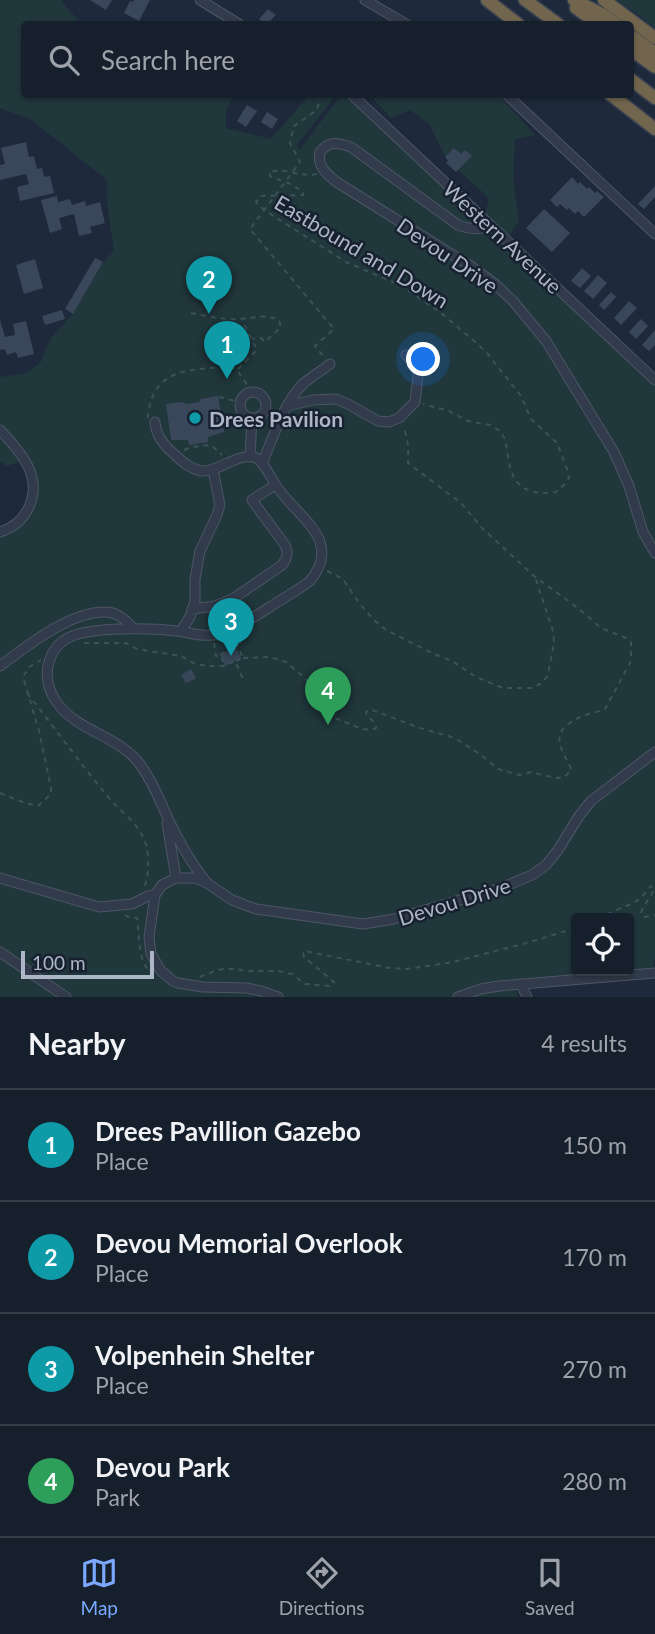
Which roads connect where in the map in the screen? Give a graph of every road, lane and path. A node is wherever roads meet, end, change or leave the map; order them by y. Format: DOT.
graph roads {
  1 [pos="200,0"];
  2 [pos="365,0"];
  3 [pos="482,0"];
  4 [pos="487,0"];
  5 [pos="525,0"];
  6 [pos="566,0"];
  7 [pos="574,0"];
  8 [pos="604,0"];
  9 [pos="234,21"];
  10 [pos="401,21"];
  11 [pos="514,21"];
  12 [pos="514,21"];
  13 [pos="554,21"];
  14 [pos="594,21"];
  15 [pos="612,21"];
  16 [pos="632,21"];
  17 [pos="634,22"];
  18 [pos="634,37"];
  19 [pos="655,38"];
  20 [pos="634,51"];
  21 [pos="655,53"];
  22 [pos="655,67"];
  23 [pos="634,81"];
  24 [pos="320,98"];
  25 [pos="355,98"];
  26 [pos="510,98"];
  27 [pos="615,98"];
  28 [pos="655,98"];
  29 [pos="655,129"];
  30 [pos="293,172"];
  31 [pos="325,172"];
  32 [pos="285,182"];
  33 [pos="276,195"];
  34 [pos="264,210"];
  35 [pos="490,226"];
  36 [pos="655,234"];
  37 [pos="191,313"];
  38 [pos="241,319"];
  39 [pos="251,340"];
  40 [pos="406,355"];
  41 [pos="330,364"];
  42 [pos="237,370"];
  43 [pos="655,380"];
  44 [pos="252,392"];
  45 [pos="219,397"];
  46 [pos="235,401"];
  47 [pos="415,402"];
  48 [pos="287,406"];
  49 [pos="253,418"];
  50 [pos="389,422"];
  51 [pos="152,423"];
  52 [pos="0,430"];
  53 [pos="182,454"];
  54 [pos="223,457"];
  55 [pos="250,457"];
  56 [pos="262,464"];
  57 [pos="213,470"];
  58 [pos="275,485"];
  59 [pos="0,532"];
  60 [pos="655,553"];
  61 [pos="327,571"];
  62 [pos="534,576"];
  63 [pos="192,609"];
  64 [pos="133,628"];
  65 [pos="181,631"];
  66 [pos="122,636"];
  67 [pos="214,642"];
  68 [pos="76,643"];
  69 [pos="126,643"];
  70 [pos="237,645"];
  71 [pos="243,658"];
  72 [pos="41,660"];
  73 [pos="235,661"];
  74 [pos="0,666"];
  75 [pos="225,666"];
  76 [pos="243,679"];
  77 [pos="655,752"];
  78 [pos="0,793"];
  79 [pos="166,814"];
  80 [pos="0,878"];
  81 [pos="176,878"];
  82 [pos="207,883"];
  83 [pos="155,895"];
  84 [pos="609,913"];
  85 [pos="655,915"];
  86 [pos="0,952"];
  87 [pos="655,973"];
  88 [pos="521,984"];
  89 [pos="66,997"];
  90 [pos="278,997"];
  91 [pos="458,997"];
  92 [pos="527,997"];
  1 -- 9 [label="street"];
  2 -- 10 [label="street"];
  3 -- 11 [label="highway"];
  4 -- 12 [label="highway"];
  5 -- 13 [label="highway"];
  6 -- 14 [label="highway"];
  7 -- 15 [label="highway"];
  8 -- 16 [label="highway"];
  17 -- 19 [label="highway"];
  18 -- 21 [label="highway"];
  20 -- 22 [label="highway"];
  23 -- 28 [label="highway"];
  24 -- 30 [label="path"];
  25 -- 35 [label="street, Western Avenue"];
  26 -- 36 [label="street"];
  27 -- 29 [label="highway"];
  30 -- 31 [label="path, Eastbound and Down"];
  30 -- 32 [label="path"];
  30 -- 32 [label="path, Eastbound and Down"];
  31 -- 35 [label="street, Devou Drive"];
  31 -- 60 [label="street, Devou Drive"];
  32 -- 33 [label="path"];
  32 -- 33 [label="path, Eastbound and Down"];
  33 -- 34 [label="path"];
  33 -- 34 [label="path, Eastbound and Down"];
  34 -- 41 [label="path"];
  34 -- 47 [label="path, Eastbound and Down"];
  35 -- 43 [label="street, Western Avenue"];
  37 -- 38 [label="path"];
  38 -- 39 [label="path"];
  38 -- 39 [label="path"];
  39 -- 42 [label="path"];
  40 -- 47 [label="street"];
  41 -- 48 [label="street"];
  42 -- 44 [label="path"];
  42 -- 51 [label="path"];
  44 -- 49 [label="street"];
  44 -- 49 [label="street"];
  45 -- 46 [label="path"];
  47 -- 50 [label="street"];
  48 -- 50 [label="street"];
  48 -- 56 [label="street"];
  49 -- 55 [label="street"];
  50 -- 62 [label="path"];
  51 -- 57 [label="street"];
  52 -- 59 [label="street"];
  53 -- 54 [label="path"];
  55 -- 56 [label="street"];
  55 -- 57 [label="street"];
  56 -- 58 [label="street"];
  57 -- 63 [label="street"];
  58 -- 63 [label="street"];
  58 -- 65 [label="street, Devou Drive"];
  61 -- 62 [label="path"];
  62 -- 71 [label="path"];
  63 -- 65 [label="street"];
  64 -- 65 [label="street, Devou Drive"];
  64 -- 74 [label="street"];
  64 -- 79 [label="street, Devou Drive"];
  66 -- 69 [label="path"];
  67 -- 75 [label="path"];
  68 -- 69 [label="path"];
  69 -- 75 [label="path"];
  70 -- 71 [label="path"];
  71 -- 73 [label="path"];
  72 -- 78 [label="path"];
  73 -- 75 [label="path"];
  73 -- 76 [label="path"];
  77 -- 82 [label="street, Devou Drive"];
  79 -- 81 [label="street, Devou Drive"];
  79 -- 82 [label="street, Devou Drive"];
  80 -- 83 [label="street"];
  81 -- 82 [label="street, Devou Drive"];
  81 -- 83 [label="street"];
  83 -- 90 [label="street"];
  84 -- 85 [label="path"];
  86 -- 89 [label="street"];
  87 -- 88 [label="street"];
  88 -- 91 [label="street"];
  88 -- 92 [label="street"];
}
